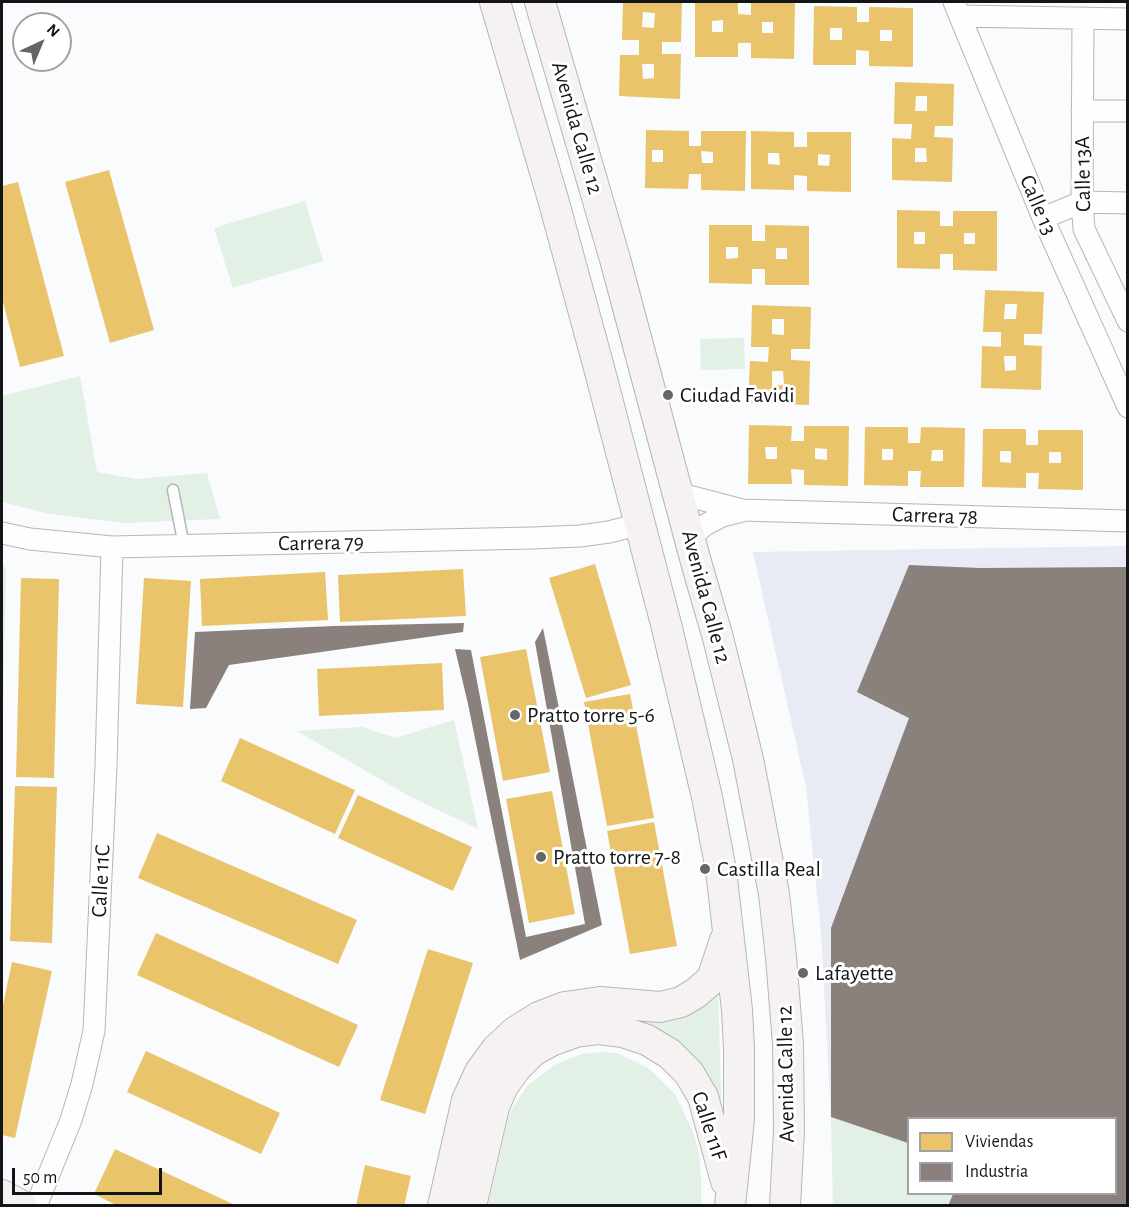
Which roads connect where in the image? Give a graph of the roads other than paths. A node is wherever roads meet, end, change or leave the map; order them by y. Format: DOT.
graph roads {
  1 [pos="495,2"];
  2 [pos="540,2"];
  3 [pos="957,9"];
  4 [pos="987,9"];
  5 [pos="1083,18"];
  6 [pos="1128,19"];
  7 [pos="1082,111"];
  8 [pos="1128,111"];
  9 [pos="1082,202"];
  10 [pos="1128,203"];
  11 [pos="1043,218"];
  12 [pos="1121,294"];
  13 [pos="1128,321"];
  14 [pos="1128,407"];
  15 [pos="173,490"];
  16 [pos="677,493"];
  17 [pos="742,510"];
  18 [pos="1128,521"];
  19 [pos="640,524"];
  20 [pos="2,533"];
  21 [pos="689,538"];
  22 [pos="184,546"];
  23 [pos="112,547"];
  24 [pos="727,934"];
  25 [pos="2,1196"];
  26 [pos="731,1203"];
  27 [pos="22,1206"];
  28 [pos="36,1206"];
  29 [pos="443,1206"];
  30 [pos="471,1206"];
  31 [pos="784,1206"];
  1 -- 19 [label="main road, Avenida Calle 12"];
  2 -- 16 [label="main road, Avenida Calle 12"];
  3 -- 4 [label="street"];
  3 -- 11 [label="street, Calle 13"];
  4 -- 5 [label="street"];
  5 -- 6 [label="street"];
  5 -- 7 [label="street, Calle 13A"];
  7 -- 8 [label="street"];
  7 -- 9 [label="street, Calle 13A"];
  9 -- 10 [label="street"];
  9 -- 11 [label="street"];
  9 -- 12 [label="street, Calle 13A"];
  11 -- 14 [label="street, Calle 13"];
  12 -- 13 [label="street, Calle 13A"];
  15 -- 22 [label="lane"];
  16 -- 17 [label="street, Carrera 78"];
  16 -- 21 [label="main road, Avenida Calle 12"];
  17 -- 18 [label="street, Carrera 78"];
  17 -- 21 [label="street, Carrera 78"];
  19 -- 22 [label="street, Carrera 79"];
  19 -- 24 [label="main road, Avenida Calle 12"];
  20 -- 23 [label="street, Carrera 79"];
  21 -- 31 [label="main road, Avenida Calle 12"];
  22 -- 23 [label="street, Carrera 79"];
  23 -- 28 [label="street, Calle 11C"];
  24 -- 26 [label="main road, Avenida Calle 12"];
  24 -- 29 [label="main road"];
  25 -- 27 [label="main road"];
  26 -- 30 [label="main road, Calle 11F"];
}
